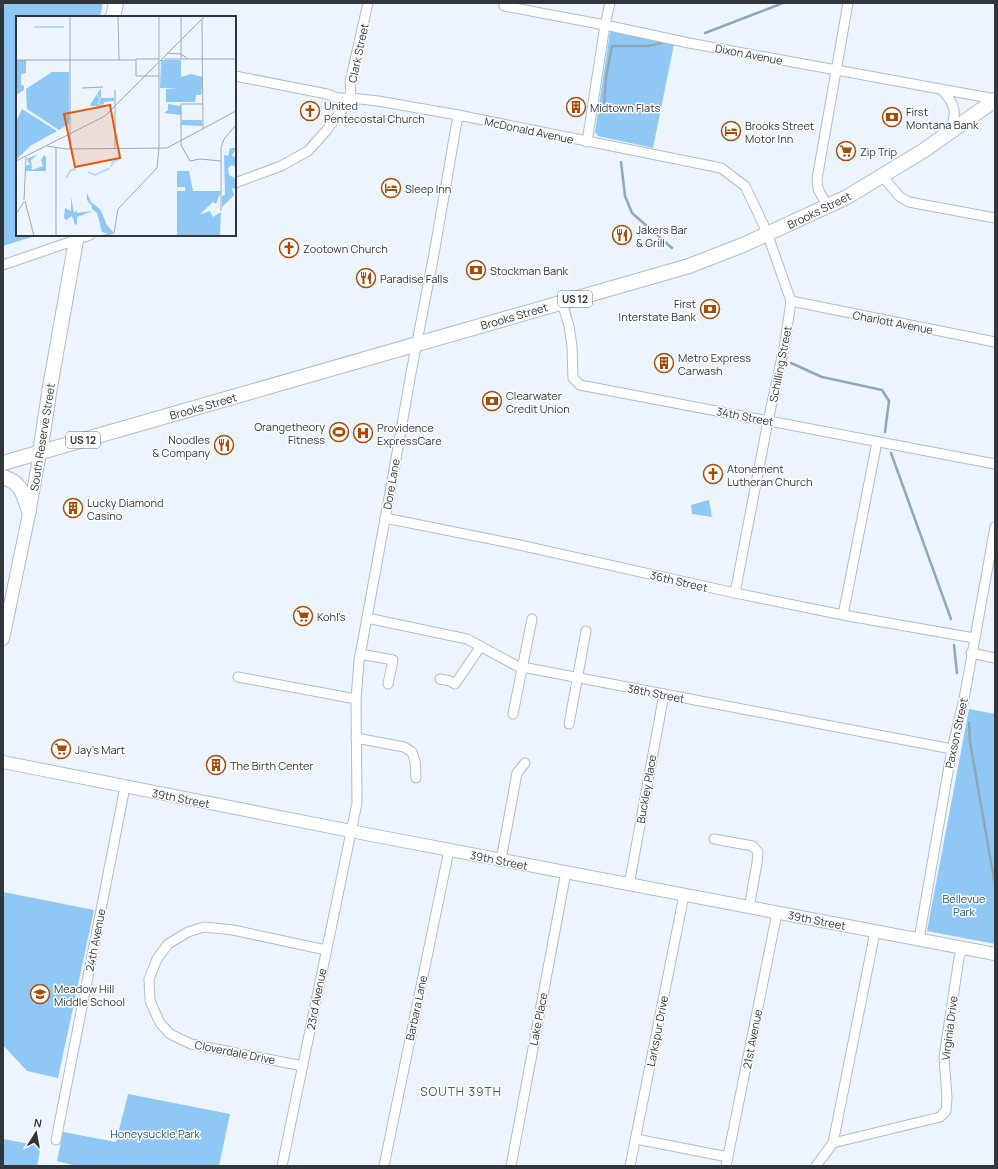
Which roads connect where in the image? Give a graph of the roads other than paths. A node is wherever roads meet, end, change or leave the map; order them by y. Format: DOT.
graph roads {
  1 [pos="116,3"];
  2 [pos="368,3"];
  3 [pos="610,3"];
  4 [pos="848,3"];
  5 [pos="504,6"];
  6 [pos="113,16"];
  7 [pos="605,25"];
  8 [pos="837,71"];
  9 [pos="236,76"];
  10 [pos="941,89"];
  11 [pos="351,98"];
  12 [pos="995,100"];
  13 [pos="458,115"];
  14 [pos="947,134"];
  15 [pos="587,142"];
  16 [pos="882,176"];
  17 [pos="236,183"];
  18 [pos="828,207"];
  19 [pos="995,218"];
  20 [pos="767,234"];
  21 [pos="76,237"];
  22 [pos="773,254"];
  23 [pos="3,265"];
  24 [pos="791,301"];
  25 [pos="562,303"];
  26 [pos="995,342"];
  27 [pos="417,344"];
  28 [pos="768,421"];
  29 [pos="877,442"];
  30 [pos="40,453"];
  31 [pos="3,463"];
  32 [pos="995,464"];
  33 [pos="3,477"];
  34 [pos="30,511"];
  35 [pos="385,518"];
  36 [pos="995,528"];
  37 [pos="992,559"];
  38 [pos="735,593"];
  39 [pos="843,614"];
  40 [pos="367,618"];
  41 [pos="532,619"];
  42 [pos="586,631"];
  43 [pos="974,638"];
  44 [pos="3,639"];
  45 [pos="481,646"];
  46 [pos="971,653"];
  47 [pos="360,654"];
  48 [pos="995,658"];
  49 [pos="522,667"];
  50 [pos="238,677"];
  51 [pos="577,678"];
  52 [pos="440,679"];
  53 [pos="388,684"];
  54 [pos="664,694"];
  55 [pos="356,699"];
  56 [pos="513,714"];
  57 [pos="569,724"];
  58 [pos="356,738"];
  59 [pos="952,749"];
  60 [pos="3,762"];
  61 [pos="525,763"];
  62 [pos="416,778"];
  63 [pos="125,786"];
  64 [pos="351,831"];
  65 [pos="714,839"];
  66 [pos="449,850"];
  67 [pos="501,860"];
  68 [pos="566,872"];
  69 [pos="629,885"];
  70 [pos="684,895"];
  71 [pos="749,908"];
  72 [pos="777,913"];
  73 [pos="875,932"];
  74 [pos="919,939"];
  75 [pos="962,948"];
  76 [pos="326,950"];
  77 [pos="995,954"];
  78 [pos="302,1066"];
  79 [pos="56,1140"];
  80 [pos="636,1140"];
  81 [pos="833,1142"];
  82 [pos="727,1162"];
  83 [pos="282,1166"];
  84 [pos="384,1166"];
  85 [pos="511,1166"];
  86 [pos="630,1166"];
  87 [pos="816,1166"];
  1 -- 6 [label="highway"];
  2 -- 11 [label="street, Clark Street"];
  3 -- 7 [label="street"];
  4 -- 8 [label="street"];
  5 -- 7 [label="street, Dixon Avenue"];
  7 -- 8 [label="street, Dixon Avenue"];
  7 -- 15 [label="street"];
  8 -- 10 [label="street, Dixon Avenue"];
  8 -- 18 [label="street"];
  9 -- 11 [label="street, McDonald Avenue"];
  10 -- 12 [label="street, Dixon Avenue"];
  10 -- 14 [label="street"];
  11 -- 13 [label="street, McDonald Avenue"];
  11 -- 17 [label="street, Clark Street"];
  12 -- 14 [label="highway, Brooks Street / US 12"];
  13 -- 15 [label="street, McDonald Avenue"];
  13 -- 27 [label="street, Dore Lane"];
  14 -- 16 [label="highway, Brooks Street / US 12"];
  15 -- 20 [label="street, McDonald Avenue"];
  16 -- 18 [label="highway, Brooks Street / US 12"];
  16 -- 19 [label="street"];
  18 -- 20 [label="highway, Brooks Street / US 12"];
  20 -- 22 [label="street, McDonald Avenue"];
  20 -- 25 [label="highway, Brooks Street / US 12"];
  21 -- 23 [label="street"];
  21 -- 30 [label="highway, South Reserve Street"];
  22 -- 24 [label="street, Schilling Street"];
  24 -- 26 [label="street, Charlott Avenue"];
  24 -- 28 [label="street, Schilling Street"];
  25 -- 27 [label="highway, Brooks Street / US 12"];
  25 -- 28 [label="street, 34th Street"];
  27 -- 30 [label="highway, Brooks Street / US 12"];
  27 -- 35 [label="street, Dore Lane"];
  28 -- 29 [label="street, 34th Street"];
  28 -- 38 [label="street, Schilling Street"];
  29 -- 32 [label="street, 34th Street"];
  29 -- 39 [label="street"];
  30 -- 31 [label="highway, Brooks Street"];
  30 -- 34 [label="main road, South Reserve Street"];
  33 -- 34 [label="highway"];
  34 -- 44 [label="main road, South Reserve Street"];
  35 -- 38 [label="street, 36th Street"];
  35 -- 40 [label="street, Dore Lane"];
  36 -- 37 [label="street, Paxson Street"];
  37 -- 43 [label="street, Paxson Street"];
  38 -- 39 [label="street, 36th Street"];
  39 -- 43 [label="street, 36th Street"];
  40 -- 45 [label="street, 38th Street"];
  40 -- 47 [label="street, Dore Lane"];
  41 -- 49 [label="street"];
  42 -- 51 [label="street"];
  43 -- 46 [label="street, Paxson Street"];
  45 -- 49 [label="street, 38th Street"];
  45 -- 52 [label="street"];
  46 -- 48 [label="street"];
  46 -- 59 [label="street, Paxson Street"];
  47 -- 53 [label="street"];
  47 -- 55 [label="street, Dore Lane"];
  49 -- 51 [label="street, 38th Street"];
  49 -- 56 [label="street"];
  50 -- 55 [label="street"];
  51 -- 54 [label="street, 38th Street"];
  51 -- 57 [label="street"];
  54 -- 59 [label="street, 38th Street"];
  54 -- 69 [label="street, Buckley Place"];
  55 -- 58 [label="street, Dore Lane"];
  58 -- 62 [label="street"];
  58 -- 64 [label="street, Dore Lane"];
  59 -- 74 [label="street, Paxson Street"];
  60 -- 63 [label="main road, 39th Street"];
  61 -- 67 [label="street"];
  63 -- 64 [label="main road, 39th Street"];
  63 -- 79 [label="street, 24th Avenue"];
  64 -- 66 [label="main road, 39th Street"];
  64 -- 76 [label="street, 23rd Avenue"];
  65 -- 71 [label="street"];
  66 -- 67 [label="main road, 39th Street"];
  66 -- 84 [label="street, Barbara Lane"];
  67 -- 68 [label="main road, 39th Street"];
  68 -- 69 [label="main road, 39th Street"];
  68 -- 85 [label="street, Lake Place"];
  69 -- 70 [label="main road, 39th Street"];
  70 -- 71 [label="main road, 39th Street"];
  70 -- 80 [label="street, Larkspur Drive"];
  71 -- 72 [label="main road, 39th Street"];
  72 -- 73 [label="main road, 39th Street"];
  72 -- 82 [label="street, 21st Avenue"];
  73 -- 74 [label="main road, 39th Street"];
  73 -- 81 [label="street"];
  74 -- 75 [label="main road, 39th Street"];
  75 -- 77 [label="main road, 39th Street"];
  75 -- 81 [label="street, Virginia Drive"];
  76 -- 78 [label="street, 23rd Avenue"];
  76 -- 78 [label="street, Cloverdale Drive"];
  78 -- 83 [label="street, 23rd Avenue"];
  80 -- 82 [label="street"];
  80 -- 86 [label="street, Larkspur Drive"];
  81 -- 87 [label="street"];
}
